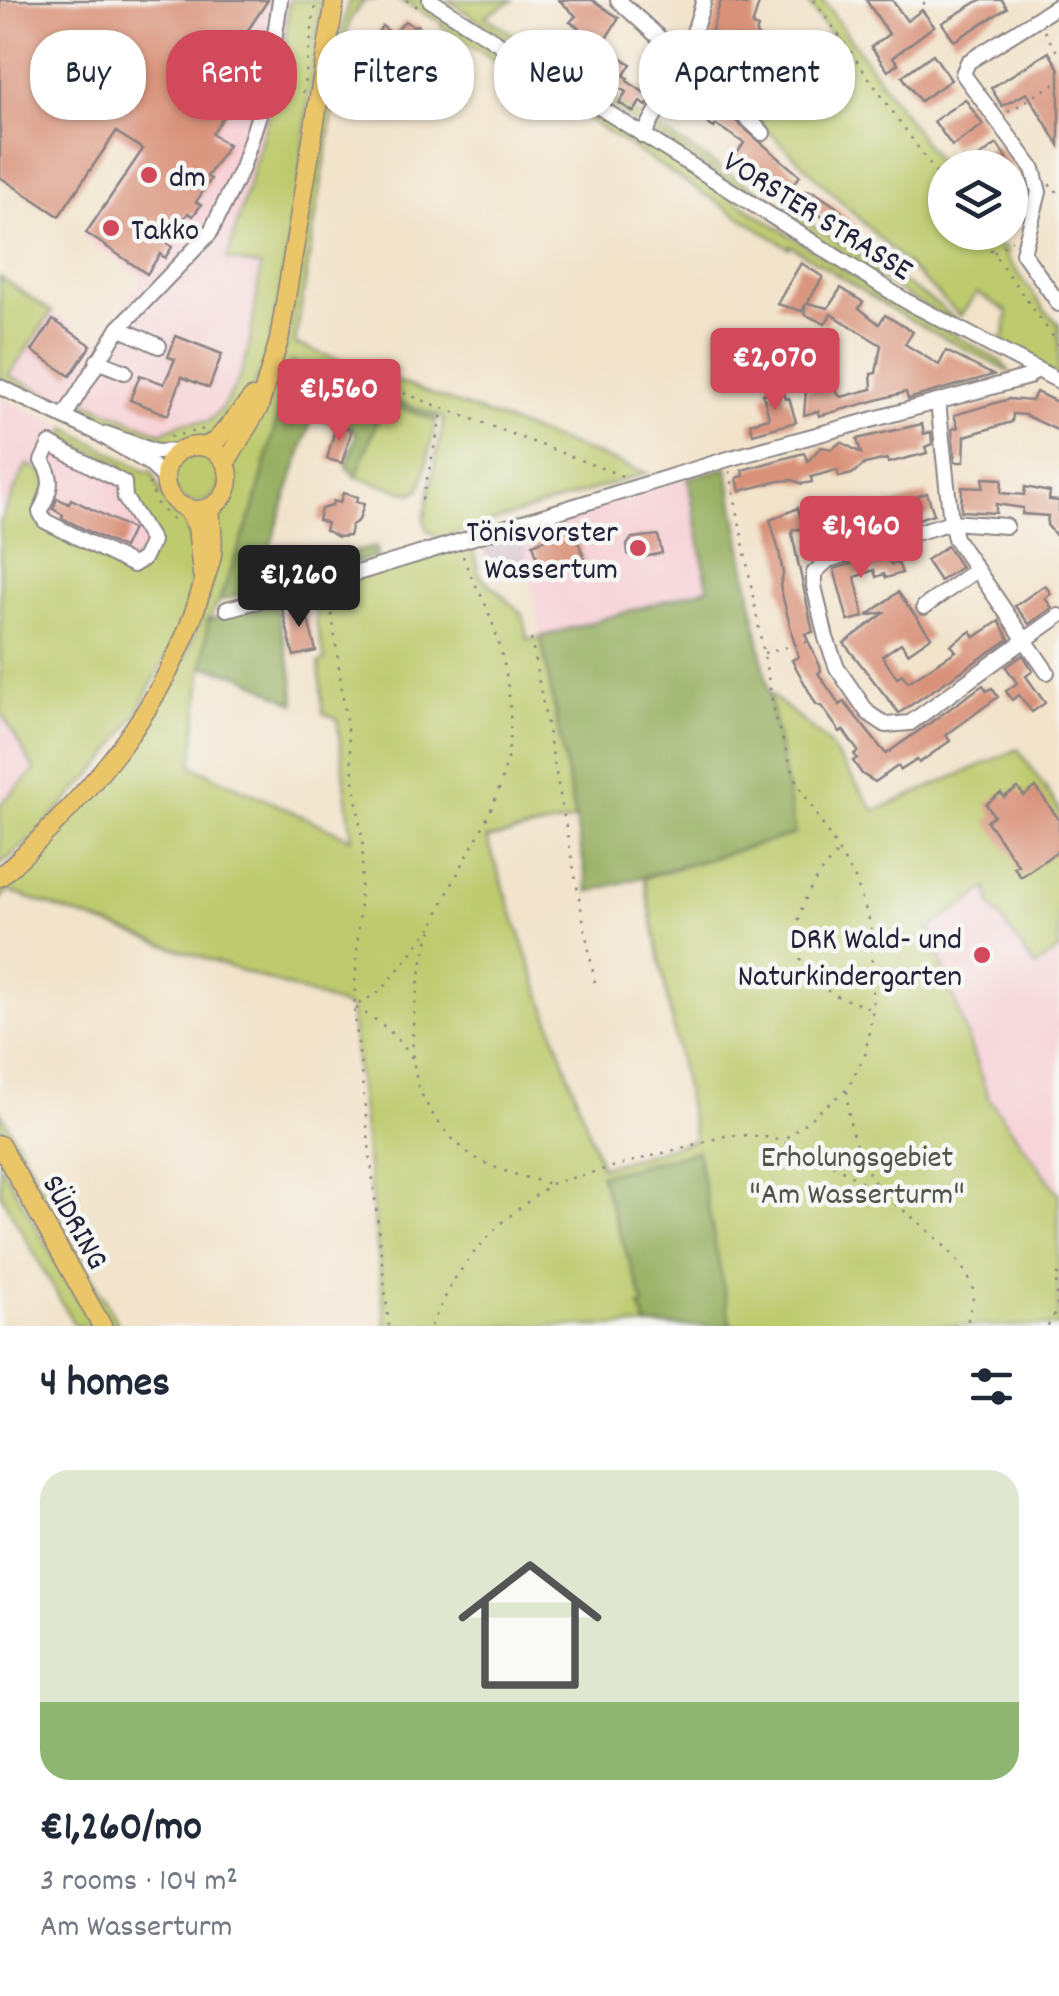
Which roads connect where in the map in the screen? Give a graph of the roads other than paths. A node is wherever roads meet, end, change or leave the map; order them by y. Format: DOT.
graph roads {
  1 [pos="280,0"];
  2 [pos="335,0"];
  3 [pos="430,0"];
  4 [pos="441,0"];
  5 [pos="618,0"];
  6 [pos="704,0"];
  7 [pos="1059,5"];
  8 [pos="458,15"];
  9 [pos="652,30"];
  10 [pos="694,30"];
  11 [pos="652,120"];
  12 [pos="749,120"];
  13 [pos="763,133"];
  14 [pos="643,136"];
  15 [pos="1059,304"];
  16 [pos="119,328"];
  17 [pos="159,346"];
  18 [pos="97,361"];
  19 [pos="1035,370"];
  20 [pos="125,372"];
  21 [pos="1059,380"];
  22 [pos="264,382"];
  23 [pos="0,387"];
  24 [pos="938,402"];
  25 [pos="64,417"];
  26 [pos="96,432"];
  27 [pos="50,444"];
  28 [pos="206,446"];
  29 [pos="178,451"];
  30 [pos="226,462"];
  31 [pos="164,478"];
  32 [pos="210,508"];
  33 [pos="186,509"];
  34 [pos="952,522"];
  35 [pos="1006,526"];
  36 [pos="976,570"];
  37 [pos="203,585"];
  38 [pos="924,607"];
  39 [pos="227,609"];
  40 [pos="1059,616"];
  41 [pos="1025,640"];
  42 [pos="1047,672"];
  43 [pos="3,874"];
  44 [pos="0,1145"];
  45 [pos="102,1326"];
  1 -- 16 [label="street"];
  2 -- 22 [label="main road"];
  3 -- 8 [label="street, VORSTER STRASSE"];
  4 -- 8 [label="street, VORSTER STRASSE"];
  5 -- 9 [label="street"];
  6 -- 10 [label="street"];
  7 -- 15 [label="street"];
  8 -- 14 [label="street, VORSTER STRASSE"];
  11 -- 14 [label="street"];
  12 -- 13 [label="street"];
  14 -- 19 [label="street, VORSTER STRASSE"];
  16 -- 17 [label="street"];
  16 -- 18 [label="street"];
  18 -- 20 [label="street"];
  18 -- 25 [label="street"];
  19 -- 21 [label="street, VORSTER STRASSE"];
  19 -- 24 [label="street"];
  22 -- 28 [label="main road"];
  22 -- 30 [label="main road"];
  23 -- 25 [label="street"];
  24 -- 34 [label="street"];
  24 -- 39 [label="street"];
  25 -- 26 [label="street"];
  26 -- 29 [label="street"];
  26 -- 31 [label="street"];
  27 -- 27 [label="street"];
  28 -- 29 [label="main road"];
  28 -- 30 [label="main road"];
  29 -- 31 [label="main road"];
  30 -- 32 [label="main road"];
  31 -- 33 [label="main road"];
  32 -- 33 [label="main road"];
  32 -- 37 [label="main road"];
  33 -- 37 [label="main road"];
  34 -- 35 [label="street"];
  34 -- 36 [label="street"];
  34 -- 41 [label="street"];
  36 -- 38 [label="street"];
  36 -- 41 [label="street"];
  37 -- 43 [label="main road"];
  40 -- 41 [label="street"];
  41 -- 42 [label="street"];
  44 -- 45 [label="main road, SÜDRING"];
}
